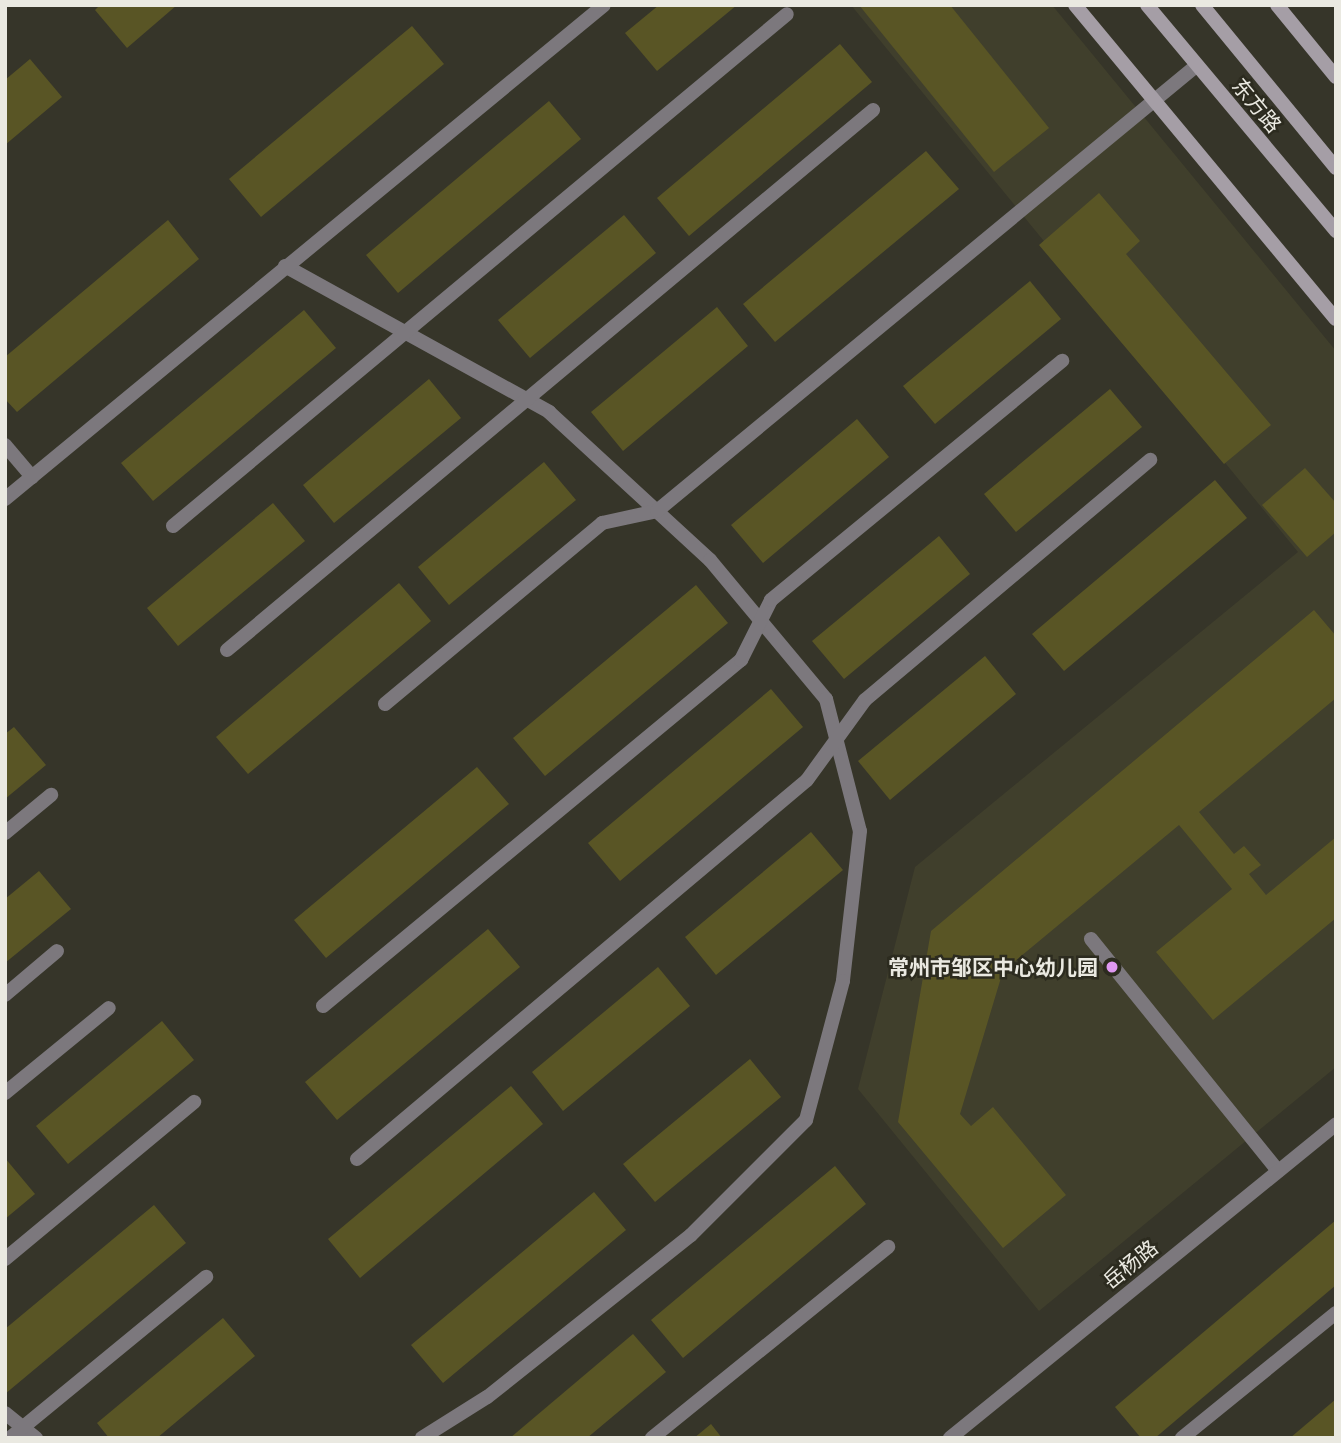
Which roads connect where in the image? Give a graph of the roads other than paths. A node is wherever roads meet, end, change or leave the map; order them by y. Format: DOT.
graph roads {
  1 [pos="604,5"];
  2 [pos="1075,5"];
  3 [pos="1147,5"];
  4 [pos="1202,5"];
  5 [pos="1277,5"];
  6 [pos="787,14"];
  7 [pos="1197,65"];
  8 [pos="1336,76"];
  9 [pos="1154,100"];
  10 [pos="873,110"];
  11 [pos="1336,168"];
  12 [pos="1336,231"];
  13 [pos="285,267"];
  14 [pos="1336,319"];
  15 [pos="406,333"];
  16 [pos="1062,361"];
  17 [pos="527,400"];
  18 [pos="5,445"];
  19 [pos="1150,460"];
  20 [pos="32,477"];
  21 [pos="5,499"];
  22 [pos="657,512"];
  23 [pos="173,526"];
  24 [pos="761,621"];
  25 [pos="227,650"];
  26 [pos="385,704"];
  27 [pos="836,736"];
  28 [pos="51,795"];
  29 [pos="5,833"];
  30 [pos="1091,939"];
  31 [pos="57,951"];
  32 [pos="5,995"];
  33 [pos="323,1006"];
  34 [pos="109,1008"];
  35 [pos="5,1093"];
  36 [pos="194,1102"];
  37 [pos="1336,1124"];
  38 [pos="357,1160"];
  39 [pos="1278,1171"];
  40 [pos="888,1247"];
  41 [pos="5,1259"];
  42 [pos="206,1276"];
  43 [pos="1336,1313"];
  44 [pos="5,1413"];
  45 [pos="23,1427"];
  46 [pos="10,1438"];
  47 [pos="36,1438"];
  48 [pos="422,1438"];
  49 [pos="652,1438"];
  50 [pos="950,1438"];
  51 [pos="1182,1438"];
  1 -- 13 [label="street"];
  2 -- 9 [label="main road"];
  3 -- 7 [label="main road, 东方路"];
  4 -- 11 [label="main road, 东方路"];
  5 -- 8 [label="main road"];
  6 -- 15 [label="street"];
  7 -- 9 [label="street"];
  7 -- 12 [label="main road, 东方路"];
  9 -- 14 [label="main road"];
  9 -- 22 [label="street"];
  10 -- 17 [label="street"];
  13 -- 15 [label="street"];
  13 -- 20 [label="street"];
  15 -- 17 [label="street"];
  15 -- 23 [label="street"];
  16 -- 24 [label="street"];
  17 -- 22 [label="street"];
  17 -- 25 [label="street"];
  18 -- 20 [label="street"];
  19 -- 27 [label="street"];
  20 -- 21 [label="street"];
  22 -- 24 [label="street"];
  22 -- 26 [label="street"];
  24 -- 27 [label="street"];
  24 -- 33 [label="street"];
  27 -- 38 [label="street"];
  27 -- 48 [label="street"];
  28 -- 29 [label="street"];
  30 -- 39 [label="street"];
  31 -- 32 [label="street"];
  34 -- 35 [label="street"];
  36 -- 41 [label="street"];
  37 -- 39 [label="street, 岳杨路"];
  39 -- 50 [label="street, 岳杨路"];
  40 -- 49 [label="street"];
  42 -- 45 [label="street"];
  43 -- 51 [label="street"];
  44 -- 45 [label="street"];
  45 -- 46 [label="street"];
  45 -- 47 [label="street"];
}
